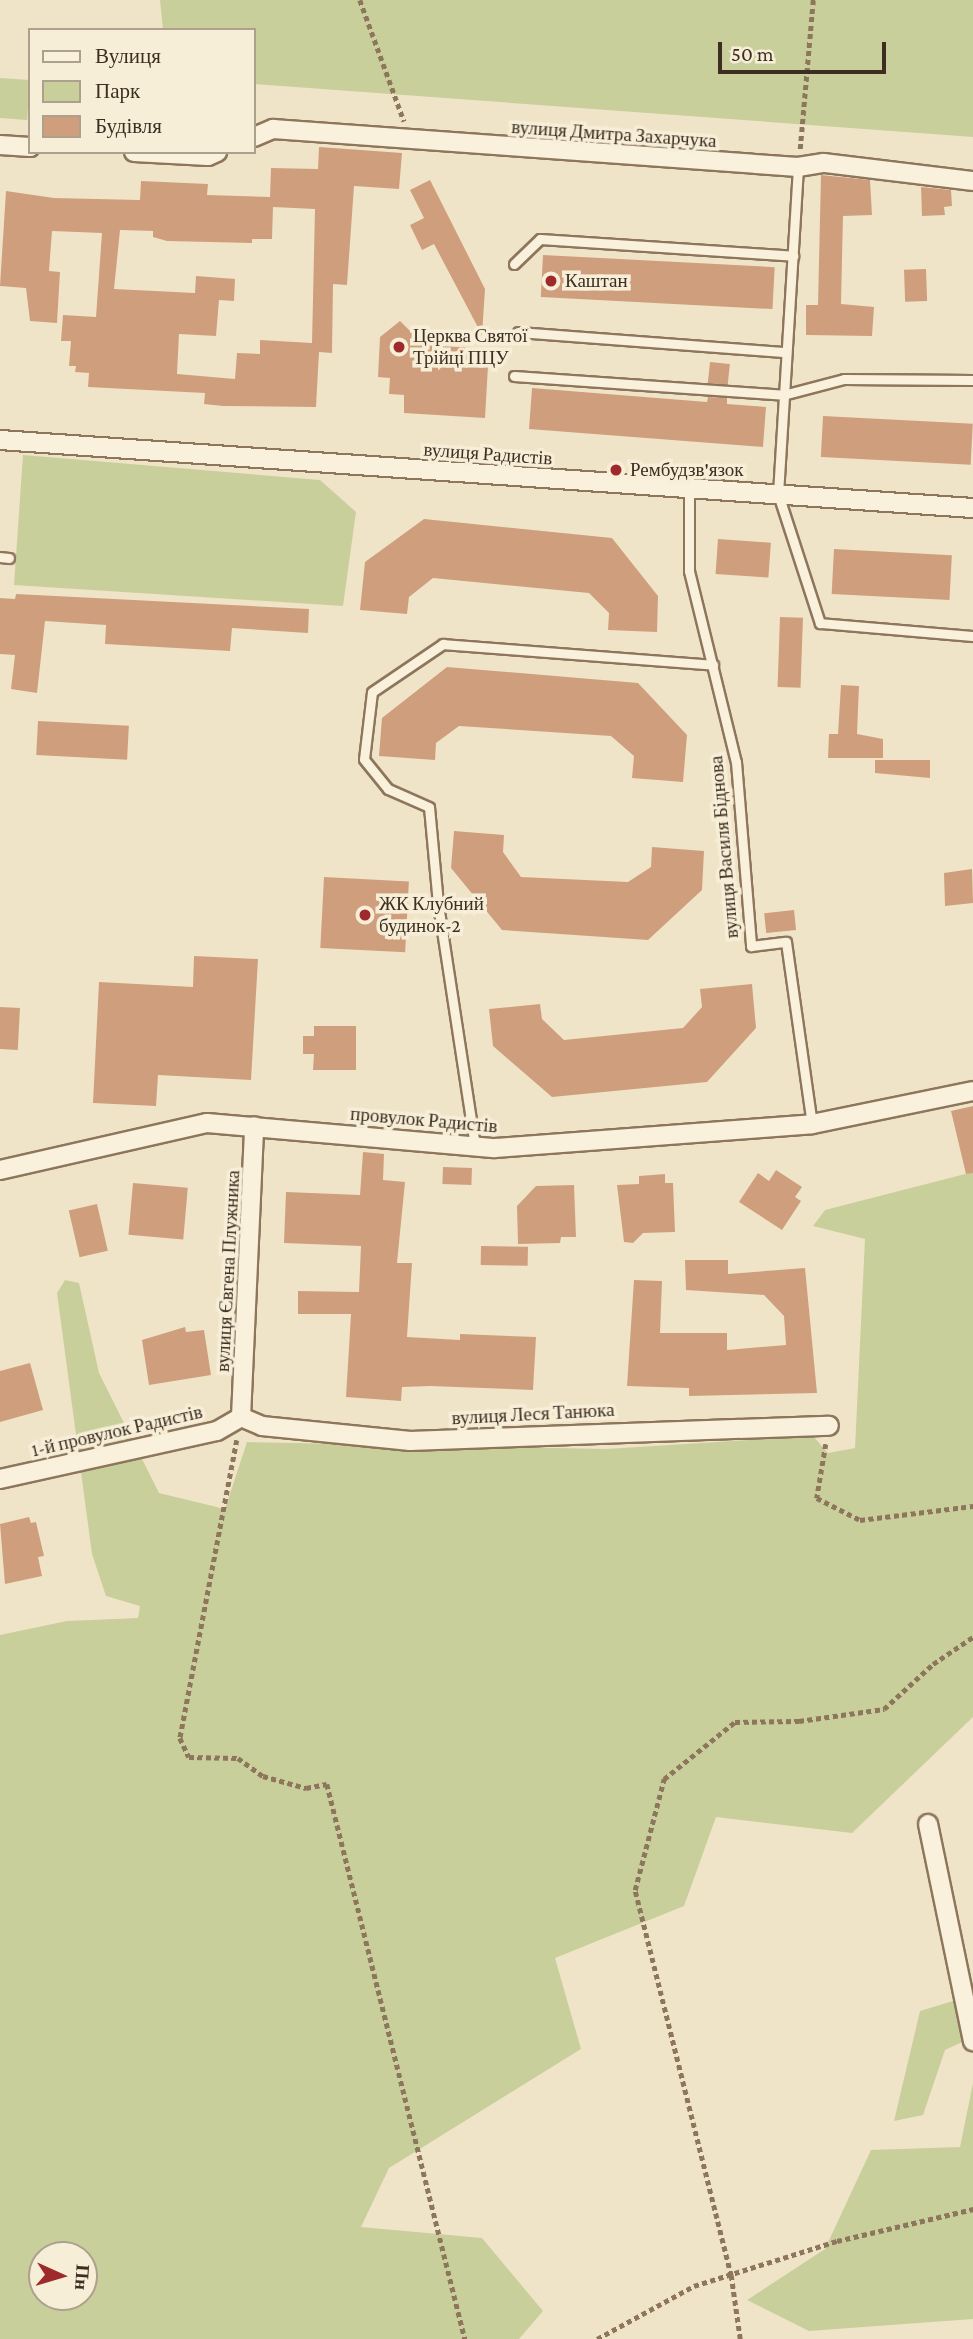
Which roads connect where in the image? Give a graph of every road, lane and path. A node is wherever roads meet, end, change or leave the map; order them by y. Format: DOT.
graph roads {
  1 [pos="360,0"];
  2 [pos="813,0"];
  3 [pos="256,136"];
  4 [pos="411,141"];
  5 [pos="0,145"];
  6 [pos="28,147"];
  7 [pos="171,154"];
  8 [pos="212,154"];
  9 [pos="798,167"];
  10 [pos="973,181"];
  11 [pos="793,256"];
  12 [pos="514,264"];
  13 [pos="518,332"];
  14 [pos="786,352"];
  15 [pos="514,376"];
  16 [pos="973,380"];
  17 [pos="783,395"];
  18 [pos="0,440"];
  19 [pos="689,488"];
  20 [pos="778,494"];
  21 [pos="973,509"];
  22 [pos="973,636"];
  23 [pos="713,665"];
  24 [pos="973,1091"];
  25 [pos="813,1124"];
  26 [pos="254,1126"];
  27 [pos="475,1146"];
  28 [pos="0,1170"];
  29 [pos="241,1418"];
  30 [pos="829,1426"];
  31 [pos="0,1479"];
  32 [pos="973,1506"];
  33 [pos="973,1637"];
  34 [pos="928,1824"];
  35 [pos="973,2041"];
  36 [pos="973,2209"];
  37 [pos="731,2276"];
  38 [pos="465,2339"];
  39 [pos="597,2339"];
  40 [pos="740,2339"];
  1 -- 4 [label="path"];
  2 -- 9 [label="path"];
  3 -- 4 [label="street, вулиця Дмитра Захарчука"];
  4 -- 9 [label="street, вулиця Дмитра Захарчука"];
  5 -- 6 [label="street"];
  7 -- 8 [label="street"];
  9 -- 10 [label="street, вулиця Дмитра Захарчука"];
  9 -- 11 [label="lane"];
  11 -- 12 [label="lane"];
  11 -- 14 [label="lane"];
  13 -- 14 [label="lane"];
  14 -- 17 [label="lane"];
  15 -- 17 [label="lane"];
  16 -- 17 [label="lane"];
  17 -- 20 [label="lane"];
  18 -- 19 [label="street, вулиця Радистів"];
  19 -- 20 [label="street, вулиця Радистів"];
  19 -- 23 [label="lane, вулиця Василя Біднова"];
  20 -- 21 [label="street, вулиця Радистів"];
  20 -- 22 [label="lane"];
  23 -- 25 [label="lane, вулиця Василя Біднова"];
  23 -- 27 [label="lane"];
  24 -- 25 [label="street, провулок Радистів"];
  25 -- 27 [label="street, провулок Радистів"];
  26 -- 27 [label="street, провулок Радистів"];
  26 -- 28 [label="street, провулок Радистів"];
  26 -- 29 [label="street, вулиця Євгена Плужника"];
  29 -- 30 [label="street, вулиця Леся Танюка"];
  29 -- 31 [label="street, 1-й провулок Радистів"];
  29 -- 38 [label="path"];
  30 -- 32 [label="path"];
  33 -- 37 [label="path"];
  34 -- 35 [label="street"];
  36 -- 37 [label="path"];
  37 -- 39 [label="path"];
  37 -- 40 [label="path"];
}
